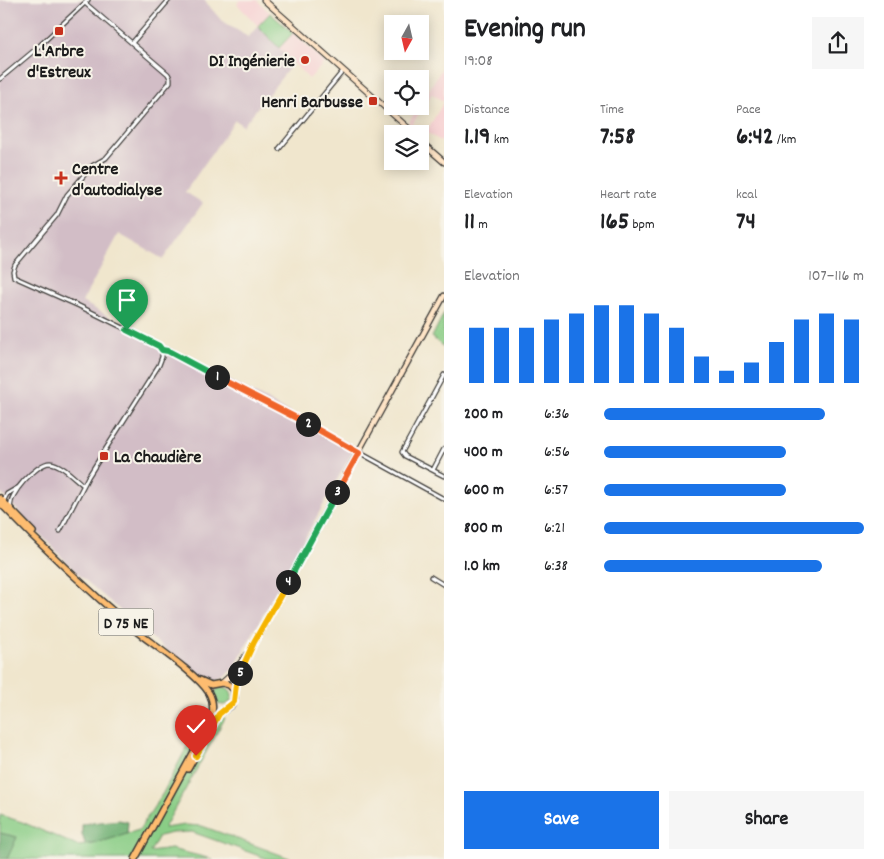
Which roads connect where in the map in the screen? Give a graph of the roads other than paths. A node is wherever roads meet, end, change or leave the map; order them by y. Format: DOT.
graph roads {
  1 [pos="169,0"];
  2 [pos="264,0"];
  3 [pos="86,1"];
  4 [pos="132,43"];
  5 [pos="343,71"];
  6 [pos="0,79"];
  7 [pos="405,125"];
  8 [pos="429,147"];
  9 [pos="279,149"];
  10 [pos="444,161"];
  11 [pos="444,296"];
  12 [pos="162,350"];
  13 [pos="444,375"];
  14 [pos="444,449"];
  15 [pos="359,453"];
  16 [pos="433,470"];
  17 [pos="444,476"];
  18 [pos="83,485"];
  19 [pos="19,486"];
  20 [pos="7,494"];
  21 [pos="12,497"];
  22 [pos="1,499"];
  23 [pos="444,499"];
  24 [pos="8,509"];
  25 [pos="60,531"];
  26 [pos="431,577"];
  27 [pos="444,585"];
  28 [pos="254,642"];
  29 [pos="183,668"];
  30 [pos="222,684"];
  31 [pos="215,686"];
  32 [pos="234,691"];
  33 [pos="210,696"];
  34 [pos="212,702"];
  35 [pos="225,708"];
  36 [pos="171,794"];
  37 [pos="135,859"];
  1 -- 4 [label="street"];
  2 -- 5 [label="main road"];
  3 -- 4 [label="street"];
  3 -- 6 [label="street"];
  4 -- 12 [label="street"];
  5 -- 7 [label="main road"];
  5 -- 9 [label="street"];
  8 -- 10 [label="main road"];
  11 -- 15 [label="main road"];
  12 -- 15 [label="street"];
  12 -- 18 [label="street"];
  13 -- 16 [label="street"];
  14 -- 16 [label="street"];
  15 -- 23 [label="street"];
  15 -- 28 [label="main road"];
  16 -- 17 [label="street"];
  18 -- 19 [label="street"];
  18 -- 25 [label="street"];
  19 -- 20 [label="street"];
  19 -- 21 [label="street"];
  20 -- 22 [label="street"];
  20 -- 22 [label="street"];
  21 -- 22 [label="street"];
  21 -- 24 [label="street"];
  22 -- 24 [label="main road, D 75 NE"];
  24 -- 29 [label="main road, D 75 NE"];
  26 -- 27 [label="street"];
  28 -- 30 [label="main road"];
  28 -- 32 [label="main road"];
  29 -- 31 [label="main road, D 75 NE"];
  29 -- 33 [label="main road, D 75 NE"];
  30 -- 31 [label="main road"];
  30 -- 32 [label="main road"];
  31 -- 33 [label="main road"];
  32 -- 35 [label="main road"];
  33 -- 34 [label="main road"];
  34 -- 35 [label="main road"];
  34 -- 36 [label="main road"];
  35 -- 36 [label="main road"];
  36 -- 37 [label="main road"];
}
